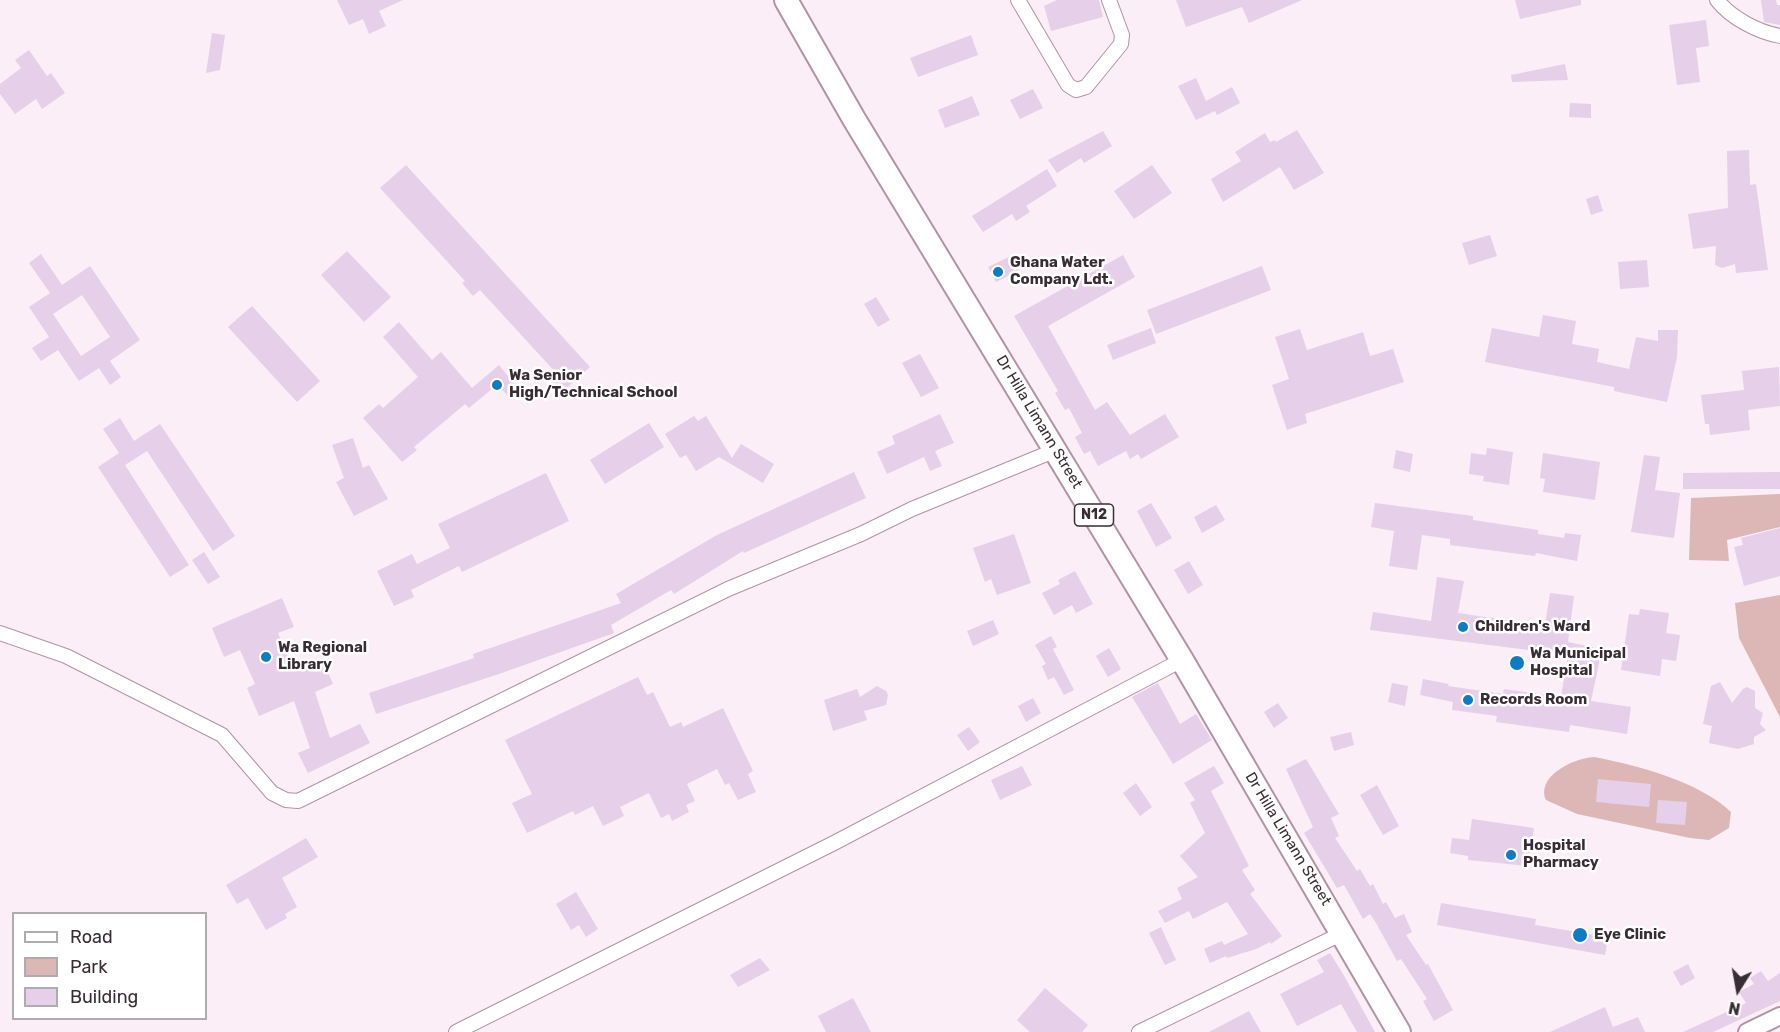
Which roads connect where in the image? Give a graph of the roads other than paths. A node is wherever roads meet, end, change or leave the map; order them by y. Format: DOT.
graph roads {
  1 [pos="786,0"];
  2 [pos="1018,0"];
  3 [pos="1109,0"];
  4 [pos="1717,0"];
  5 [pos="1780,36"];
  6 [pos="1056,450"];
  7 [pos="0,633"];
  8 [pos="1182,660"];
  9 [pos="1343,933"];
  10 [pos="1780,1016"];
  11 [pos="456,1032"];
  12 [pos="1139,1032"];
  13 [pos="1399,1032"];
  14 [pos="1748,1032"];
  1 -- 6 [label="highway, Dr Hilla Limann Street / N12"];
  2 -- 3 [label="street"];
  4 -- 5 [label="street"];
  6 -- 7 [label="street"];
  6 -- 8 [label="highway, Dr Hilla Limann Street / N12"];
  8 -- 9 [label="highway, Dr Hilla Limann Street / N12"];
  8 -- 11 [label="street"];
  9 -- 12 [label="street"];
  9 -- 13 [label="highway, Dr Hilla Limann Street / N12"];
  10 -- 14 [label="street"];
}
